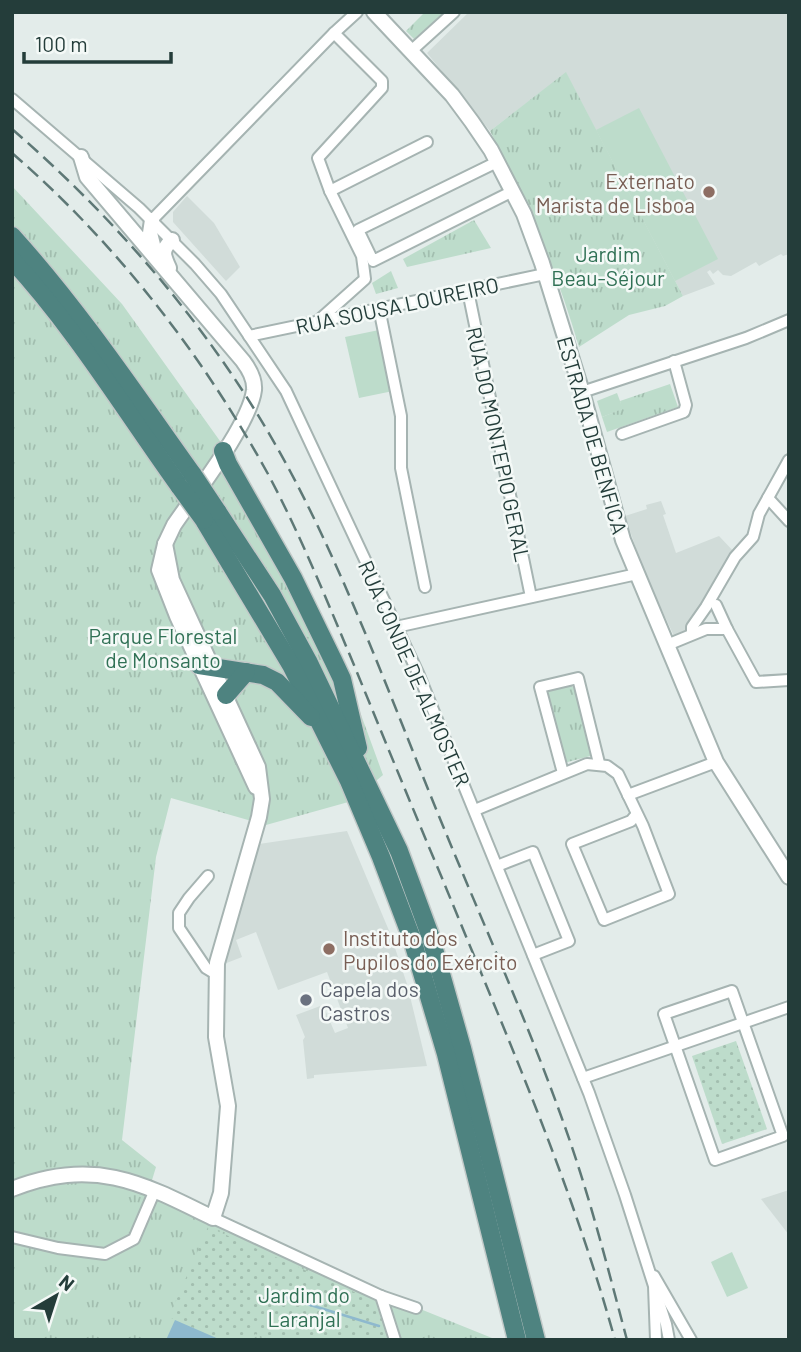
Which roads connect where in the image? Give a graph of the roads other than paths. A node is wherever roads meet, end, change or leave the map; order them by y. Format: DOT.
graph roads {
  1 [pos="349,12"];
  2 [pos="358,12"];
  3 [pos="374,12"];
  4 [pos="454,12"];
  5 [pos="338,29"];
  6 [pos="411,51"];
  7 [pos="12,99"];
  8 [pos="426,142"];
  9 [pos="81,157"];
  10 [pos="497,162"];
  11 [pos="330,191"];
  12 [pos="513,191"];
  13 [pos="152,220"];
  14 [pos="12,236"];
  15 [pos="172,240"];
  16 [pos="12,261"];
  17 [pos="158,261"];
  18 [pos="545,274"];
  19 [pos="176,282"];
  20 [pos="468,291"];
  21 [pos="379,308"];
  22 [pos="789,320"];
  23 [pos="318,321"];
  24 [pos="250,336"];
  25 [pos="674,361"];
  26 [pos="582,392"];
  27 [pos="622,434"];
  28 [pos="223,451"];
  29 [pos="789,460"];
  30 [pos="186,481"];
  31 [pos="768,498"];
  32 [pos="210,516"];
  33 [pos="789,521"];
  34 [pos="637,574"];
  35 [pos="425,587"];
  36 [pos="531,597"];
  37 [pos="716,605"];
  38 [pos="396,627"];
  39 [pos="727,629"];
  40 [pos="692,634"];
  41 [pos="672,644"];
  42 [pos="206,666"];
  43 [pos="246,672"];
  44 [pos="789,680"];
  45 [pos="226,695"];
  46 [pos="324,729"];
  47 [pos="716,762"];
  48 [pos="599,763"];
  49 [pos="563,773"];
  50 [pos="364,775"];
  51 [pos="628,795"];
  52 [pos="262,799"];
  53 [pos="475,810"];
  54 [pos="636,815"];
  55 [pos="497,866"];
  56 [pos="208,876"];
  57 [pos="789,877"];
  58 [pos="533,956"];
  59 [pos="216,974"];
  60 [pos="789,1007"];
  61 [pos="744,1023"];
  62 [pos="676,1047"];
  63 [pos="583,1078"];
  64 [pos="148,1187"];
  65 [pos="12,1189"];
  66 [pos="214,1218"];
  67 [pos="12,1237"];
  68 [pos="647,1264"];
  69 [pos="654,1286"];
  70 [pos="381,1296"];
  71 [pos="416,1308"];
  72 [pos="395,1340"];
  73 [pos="517,1340"];
  74 [pos="536,1340"];
  75 [pos="656,1340"];
  76 [pos="669,1340"];
  77 [pos="691,1340"];
  1 -- 5 [label="street"];
  2 -- 5 [label="street"];
  3 -- 6 [label="street, ESTRADA DE BENFICA"];
  4 -- 6 [label="street"];
  5 -- 11 [label="street"];
  5 -- 13 [label="street"];
  6 -- 10 [label="street, ESTRADA DE BENFICA"];
  7 -- 9 [label="street, RUA CONDE DE ALMOSTER"];
  8 -- 11 [label="street"];
  9 -- 13 [label="street, RUA CONDE DE ALMOSTER"];
  9 -- 17 [label="street"];
  10 -- 12 [label="street, ESTRADA DE BENFICA"];
  10 -- 12 [label="street"];
  11 -- 23 [label="street"];
  12 -- 18 [label="street, ESTRADA DE BENFICA"];
  13 -- 15 [label="street, RUA CONDE DE ALMOSTER"];
  13 -- 17 [label="street"];
  14 -- 30 [label="highway"];
  15 -- 19 [label="street"];
  15 -- 24 [label="street, RUA CONDE DE ALMOSTER"];
  16 -- 30 [label="highway"];
  17 -- 19 [label="street"];
  18 -- 20 [label="street, RUA SOUSA LOUREIRO"];
  18 -- 26 [label="street, ESTRADA DE BENFICA"];
  19 -- 28 [label="street"];
  20 -- 21 [label="street, RUA SOUSA LOUREIRO"];
  20 -- 36 [label="street, RUA DO MONTEPIO GERAL"];
  21 -- 23 [label="street, RUA SOUSA LOUREIRO"];
  21 -- 35 [label="street"];
  22 -- 25 [label="street"];
  23 -- 24 [label="street, RUA SOUSA LOUREIRO"];
  24 -- 38 [label="street, RUA CONDE DE ALMOSTER"];
  25 -- 26 [label="street"];
  25 -- 27 [label="street"];
  26 -- 34 [label="street, ESTRADA DE BENFICA"];
  28 -- 42 [label="street"];
  28 -- 50 [label="highway"];
  29 -- 31 [label="street"];
  30 -- 32 [label="highway, bridge"];
  31 -- 33 [label="street"];
  31 -- 40 [label="street"];
  32 -- 46 [label="highway"];
  32 -- 50 [label="highway"];
  34 -- 36 [label="street"];
  34 -- 41 [label="street, ESTRADA DE BENFICA"];
  36 -- 38 [label="street"];
  37 -- 39 [label="street"];
  38 -- 53 [label="street, RUA CONDE DE ALMOSTER"];
  39 -- 40 [label="street"];
  39 -- 44 [label="street"];
  40 -- 41 [label="street"];
  41 -- 47 [label="street, ESTRADA DE BENFICA"];
  42 -- 43 [label="highway"];
  42 -- 45 [label="street"];
  42 -- 52 [label="street"];
  43 -- 45 [label="highway"];
  43 -- 46 [label="highway"];
  45 -- 52 [label="street"];
  46 -- 73 [label="highway"];
  47 -- 51 [label="street"];
  47 -- 57 [label="street, ESTRADA DE BENFICA"];
  48 -- 49 [label="street"];
  48 -- 49 [label="street"];
  48 -- 51 [label="street"];
  49 -- 53 [label="street"];
  50 -- 74 [label="highway"];
  51 -- 54 [label="street"];
  52 -- 59 [label="street"];
  53 -- 55 [label="street, RUA CONDE DE ALMOSTER"];
  54 -- 54 [label="street"];
  55 -- 58 [label="street, RUA CONDE DE ALMOSTER"];
  55 -- 58 [label="street"];
  56 -- 59 [label="street"];
  58 -- 63 [label="street, RUA CONDE DE ALMOSTER"];
  59 -- 66 [label="street"];
  60 -- 61 [label="street"];
  61 -- 62 [label="street"];
  61 -- 62 [label="street"];
  61 -- 62 [label="street"];
  62 -- 63 [label="street"];
  63 -- 68 [label="street, RUA CONDE DE ALMOSTER"];
  64 -- 65 [label="street"];
  64 -- 66 [label="street"];
  64 -- 67 [label="street"];
  66 -- 70 [label="street"];
  68 -- 69 [label="street, RUA CONDE DE ALMOSTER"];
  68 -- 77 [label="street"];
  69 -- 75 [label="street, RUA CONDE DE ALMOSTER"];
  69 -- 76 [label="street"];
  70 -- 71 [label="street"];
  70 -- 72 [label="street"];
}
